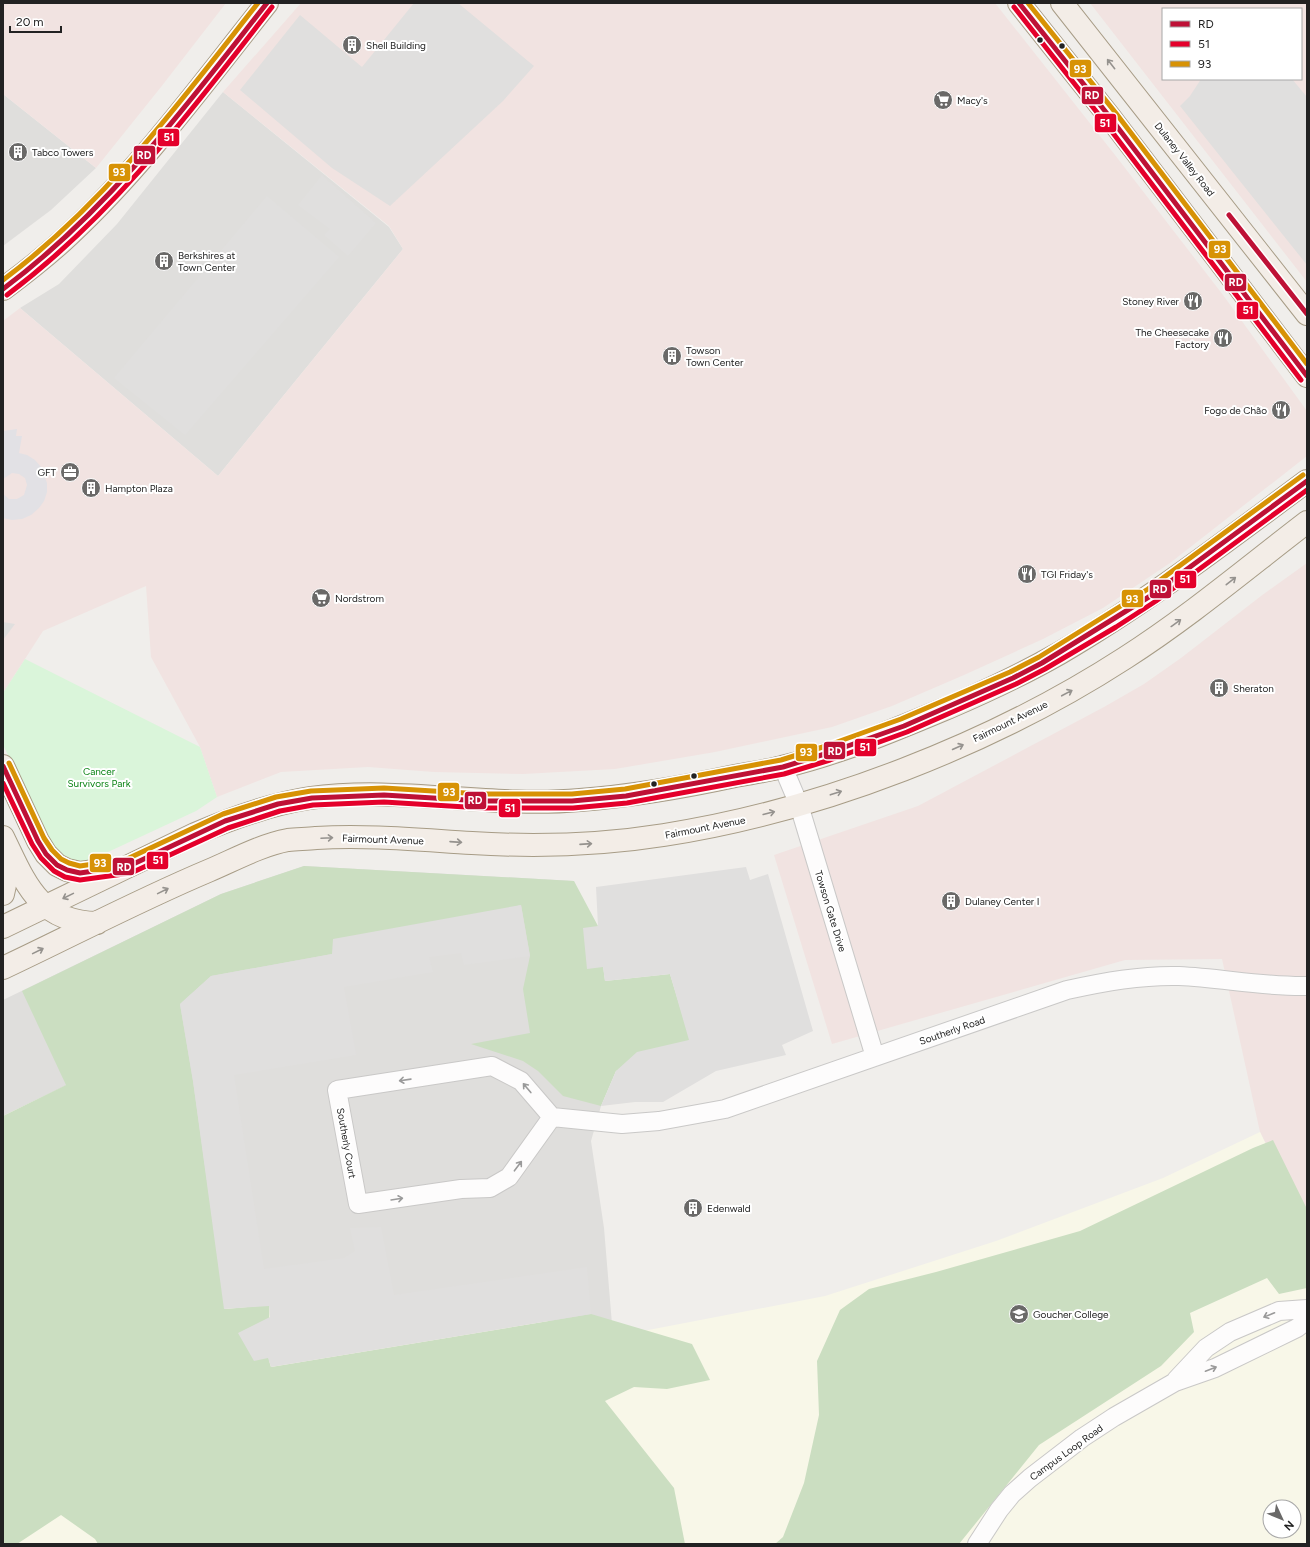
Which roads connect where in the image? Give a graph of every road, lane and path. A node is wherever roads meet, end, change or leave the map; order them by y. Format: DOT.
graph roads {
  1 [pos="267,3"];
  2 [pos="1019,3"];
  3 [pos="1062,3"];
  4 [pos="3,289"];
  5 [pos="1307,314"];
  6 [pos="1307,376"];
  7 [pos="1307,481"];
  8 [pos="1307,522"];
  9 [pos="1307,536"];
  10 [pos="1276,546"];
  11 [pos="3,766"];
  12 [pos="783,767"];
  13 [pos="799,805"];
  14 [pos="3,837"];
  15 [pos="3,859"];
  16 [pos="129,866"];
  17 [pos="3,894"];
  18 [pos="46,907"];
  19 [pos="97,923"];
  20 [pos="3,928"];
  21 [pos="3,968"];
  22 [pos="1307,986"];
  23 [pos="874,1057"];
  24 [pos="552,1118"];
  25 [pos="1307,1309"];
  26 [pos="1307,1320"];
  27 [pos="1174,1382"];
  28 [pos="977,1544"];
  1 -- 4 [label="main road"];
  2 -- 6 [label="main road"];
  5 -- 3 [label="main road, Dulaney Valley Road, one-way"];
  7 -- 12 [label="main road"];
  8 -- 10 [label="main road, Fairmount Avenue"];
  9 -- 10 [label="main road"];
  13 -- 10 [label="main road, Fairmount Avenue, one-way"];
  11 -- 16 [label="main road"];
  12 -- 13 [label="street, Towson Gate Drive"];
  12 -- 16 [label="main road"];
  19 -- 13 [label="main road, Fairmount Avenue, one-way"];
  13 -- 23 [label="street, Towson Gate Drive"];
  14 -- 18 [label="main road"];
  15 -- 17 [label="main road"];
  16 -- 18 [label="main road, one-way"];
  18 -- 19 [label="main road"];
  18 -- 20 [label="main road"];
  21 -- 19 [label="main road, Fairmount Avenue, one-way"];
  22 -- 23 [label="street, Southerly Road"];
  23 -- 24 [label="street, Southerly Road"];
  24 -- 24 [label="street, Southerly Court, one-way"];
  25 -- 27 [label="street, Campus Loop Road, one-way"];
  27 -- 26 [label="street, Campus Loop Road, one-way"];
  27 -- 28 [label="street, Campus Loop Road"];
}
